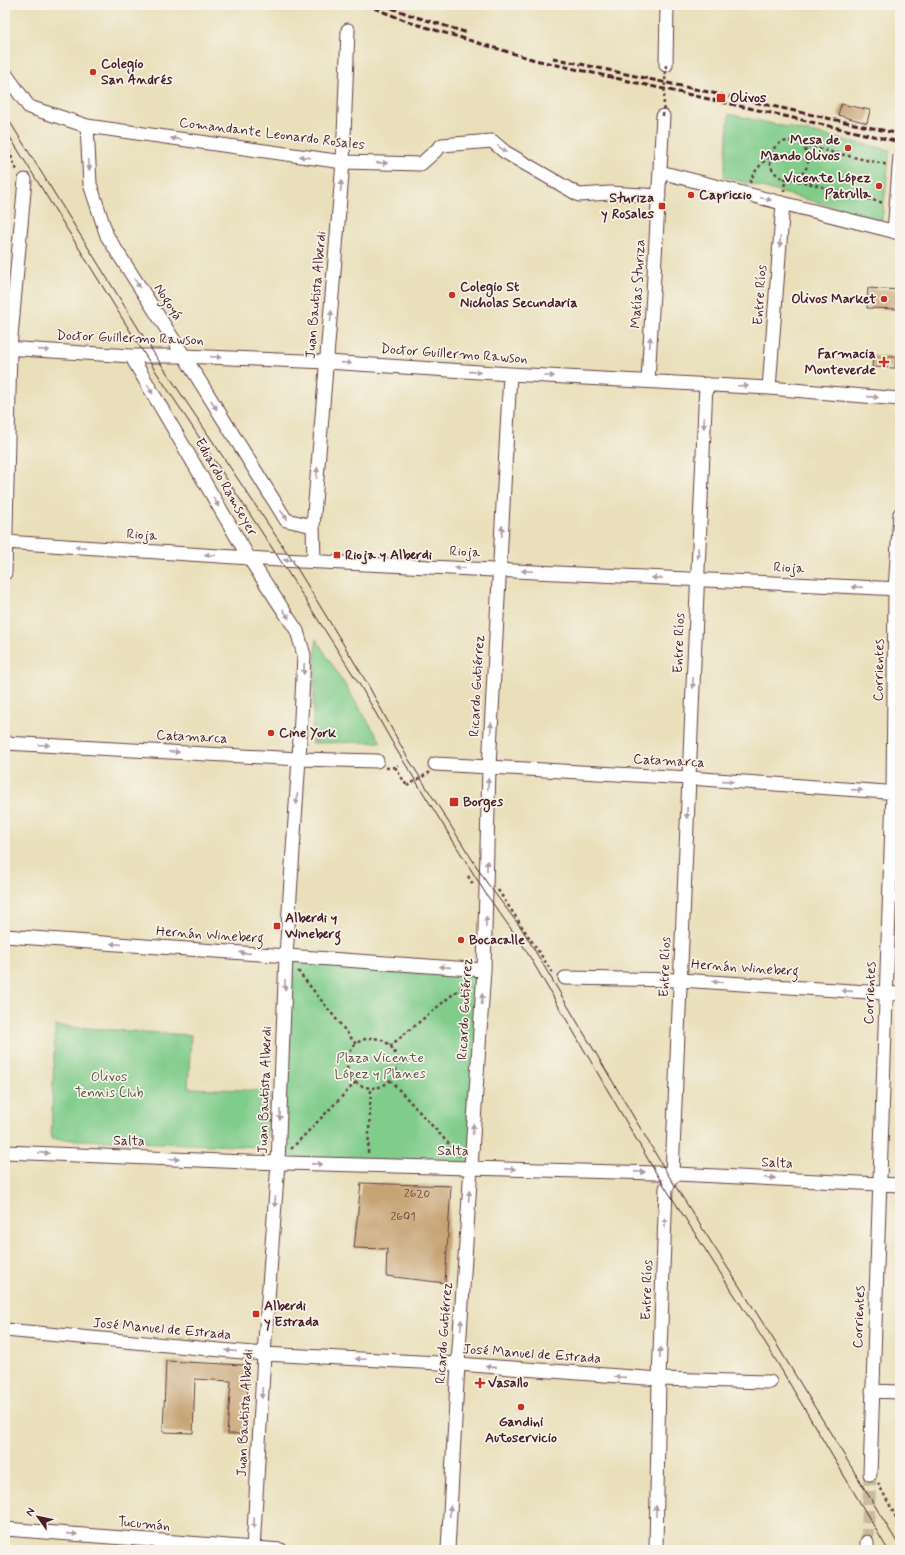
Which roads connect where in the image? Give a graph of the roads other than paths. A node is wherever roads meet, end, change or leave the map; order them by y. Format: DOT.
graph roads {
  1 [pos="667,5"];
  2 [pos="348,30"];
  3 [pos="666,65"];
  4 [pos="5,73"];
  5 [pos="663,116"];
  6 [pos="87,126"];
  7 [pos="343,162"];
  8 [pos="900,162"];
  9 [pos="660,172"];
  10 [pos="26,180"];
  11 [pos="659,196"];
  12 [pos="783,203"];
  13 [pos="897,233"];
  14 [pos="8,348"];
  15 [pos="131,356"];
  16 [pos="184,356"];
  17 [pos="327,362"];
  18 [pos="510,374"];
  19 [pos="648,381"];
  20 [pos="706,384"];
  21 [pos="769,388"];
  22 [pos="900,399"];
  23 [pos="900,514"];
  24 [pos="313,526"];
  25 [pos="6,542"];
  26 [pos="249,558"];
  27 [pos="314,561"];
  28 [pos="499,570"];
  29 [pos="5,573"];
  30 [pos="697,580"];
  31 [pos="898,589"];
  32 [pos="297,631"];
  33 [pos="5,743"];
  34 [pos="299,759"];
  35 [pos="377,761"];
  36 [pos="489,767"];
  37 [pos="434,768"];
  38 [pos="689,778"];
  39 [pos="897,793"];
  40 [pos="5,936"];
  41 [pos="286,956"];
  42 [pos="484,970"];
  43 [pos="565,978"];
  44 [pos="680,980"];
  45 [pos="886,993"];
  46 [pos="900,994"];
  47 [pos="5,1152"];
  48 [pos="278,1163"];
  49 [pos="471,1168"];
  50 [pos="672,1173"];
  51 [pos="880,1184"];
  52 [pos="900,1185"];
  53 [pos="5,1330"];
  54 [pos="264,1354"];
  55 [pos="458,1364"];
  56 [pos="659,1380"];
  57 [pos="770,1382"];
  58 [pos="872,1390"];
  59 [pos="900,1392"];
  60 [pos="870,1471"];
  61 [pos="5,1529"];
  62 [pos="253,1549"];
  63 [pos="281,1550"];
  64 [pos="448,1550"];
  65 [pos="656,1550"];
  1 -- 3 [label="street"];
  2 -- 7 [label="street, Juan Bautista Alberdi"];
  4 -- 6 [label="street, Comandante Leonardo Rosales"];
  5 -- 9 [label="street, Matías Sturiza"];
  7 -- 6 [label="street, Comandante Leonardo Rosales, one-way"];
  6 -- 16 [label="street, Nogoyá, one-way"];
  7 -- 11 [label="street, Comandante Leonardo Rosales, one-way"];
  17 -- 7 [label="street, Juan Bautista Alberdi, one-way"];
  8 -- 13 [label="street"];
  9 -- 11 [label="street, Matías Sturiza"];
  9 -- 12 [label="street, one-way"];
  10 -- 14 [label="street"];
  19 -- 11 [label="street, Matías Sturiza, one-way"];
  12 -- 13 [label="street"];
  12 -- 21 [label="street, Entre Ríos, one-way"];
  14 -- 15 [label="street, Doctor Guillermo Rawson, one-way"];
  14 -- 25 [label="street"];
  15 -- 16 [label="street, Doctor Guillermo Rawson"];
  15 -- 26 [label="street, Eduardo Ramseyer, one-way"];
  16 -- 17 [label="street, Doctor Guillermo Rawson, one-way"];
  16 -- 24 [label="street, Nogoyá, one-way"];
  17 -- 18 [label="street, Doctor Guillermo Rawson, one-way"];
  24 -- 17 [label="street, Juan Bautista Alberdi, one-way"];
  18 -- 19 [label="street, Doctor Guillermo Rawson, one-way"];
  28 -- 18 [label="street, Ricardo Gutiérrez, one-way"];
  19 -- 20 [label="street, Doctor Guillermo Rawson"];
  20 -- 21 [label="street, Doctor Guillermo Rawson, one-way"];
  20 -- 30 [label="street, Entre Ríos, one-way"];
  21 -- 22 [label="street, Doctor Guillermo Rawson, one-way"];
  23 -- 31 [label="street, Corrientes"];
  24 -- 27 [label="street, Juan Bautista Alberdi"];
  26 -- 25 [label="street, Rioja, one-way"];
  25 -- 29 [label="street"];
  27 -- 26 [label="street, Rioja, one-way"];
  26 -- 32 [label="street, Eduardo Ramseyer, one-way"];
  28 -- 27 [label="street, Rioja, one-way"];
  30 -- 28 [label="street, Rioja, one-way"];
  36 -- 28 [label="street, Ricardo Gutiérrez, one-way"];
  31 -- 30 [label="street, Rioja, one-way"];
  30 -- 38 [label="street, Entre Ríos, one-way"];
  31 -- 39 [label="street, Corrientes"];
  32 -- 34 [label="street, Juan Bautista Alberdi, one-way"];
  33 -- 34 [label="street, Catamarca, one-way"];
  34 -- 35 [label="street, Catamarca"];
  34 -- 41 [label="street, Juan Bautista Alberdi, one-way"];
  36 -- 37 [label="street, Catamarca"];
  36 -- 38 [label="street, Catamarca"];
  42 -- 36 [label="street, Ricardo Gutiérrez, one-way"];
  38 -- 39 [label="street, Catamarca, one-way"];
  38 -- 44 [label="street, Entre Ríos, one-way"];
  39 -- 45 [label="street, Corrientes"];
  41 -- 40 [label="street, Hernán Wineberg, one-way"];
  42 -- 41 [label="street, Hernán Wineberg, one-way"];
  41 -- 48 [label="street, Juan Bautista Alberdi, one-way"];
  49 -- 42 [label="street, Ricardo Gutiérrez, one-way"];
  43 -- 44 [label="street, Hernán Wineberg"];
  45 -- 44 [label="street, Hernán Wineberg, one-way"];
  44 -- 50 [label="street, Entre Ríos"];
  45 -- 46 [label="street, Hernán Wineberg"];
  45 -- 51 [label="street, Corrientes"];
  47 -- 48 [label="street, Salta, one-way"];
  48 -- 49 [label="street, Salta, one-way"];
  48 -- 54 [label="street, Juan Bautista Alberdi, one-way"];
  49 -- 50 [label="street, Salta, one-way"];
  55 -- 49 [label="street, Ricardo Gutiérrez, one-way"];
  50 -- 51 [label="street, Salta, one-way"];
  56 -- 50 [label="street, Entre Ríos, one-way"];
  51 -- 52 [label="street, Salta"];
  51 -- 58 [label="street, Corrientes"];
  54 -- 53 [label="street, José Manuel de Estrada, one-way"];
  55 -- 54 [label="street, José Manuel de Estrada, one-way"];
  54 -- 62 [label="street, Juan Bautista Alberdi, one-way"];
  56 -- 55 [label="street, José Manuel de Estrada, one-way"];
  64 -- 55 [label="street, Ricardo Gutiérrez, one-way"];
  56 -- 57 [label="street, José Manuel de Estrada"];
  65 -- 56 [label="street, Entre Ríos, one-way"];
  58 -- 59 [label="street"];
  58 -- 60 [label="street, Corrientes"];
  61 -- 62 [label="street, Tucumán, one-way"];
  62 -- 63 [label="street, Tucumán"];
}
